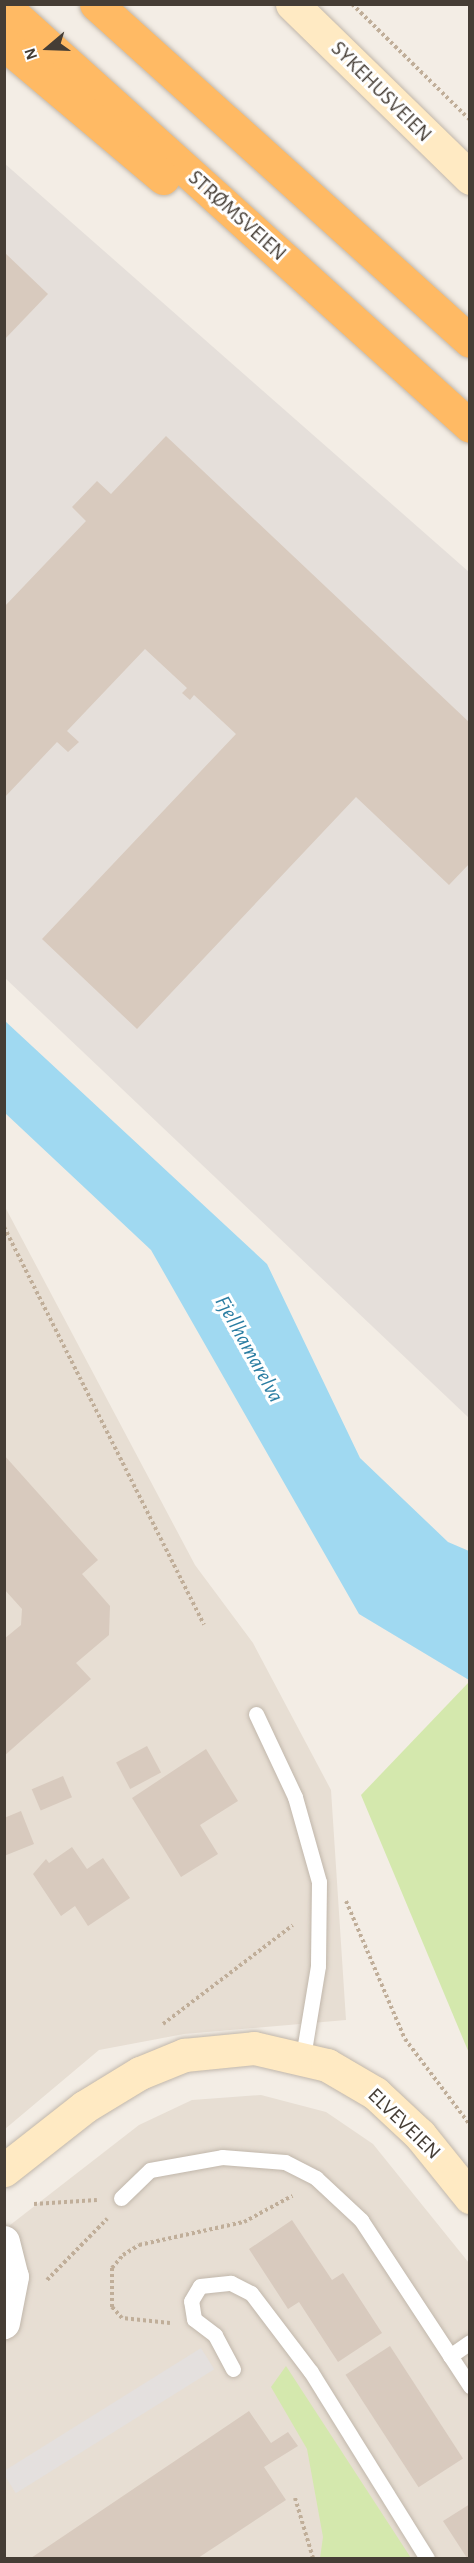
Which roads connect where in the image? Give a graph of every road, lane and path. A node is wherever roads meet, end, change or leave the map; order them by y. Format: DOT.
graph roads {
  1 [pos="96,4"];
  2 [pos="292,4"];
  3 [pos="352,4"];
  4 [pos="4,6"];
  5 [pos="4,44"];
  6 [pos="470,120"];
  7 [pos="470,178"];
  8 [pos="470,341"];
  9 [pos="470,426"];
  10 [pos="470,439"];
  11 [pos="4,1227"];
  12 [pos="204,1625"];
  13 [pos="256,1714"];
  14 [pos="320,1911"];
  15 [pos="157,2028"];
  16 [pos="303,2057"];
  17 [pos="470,2125"];
  18 [pos="4,2170"];
  19 [pos="316,2178"];
  20 [pos="470,2197"];
  21 [pos="121,2199"];
  22 [pos="34,2204"];
  23 [pos="4,2242"];
  24 [pos="40,2284"];
  25 [pos="194,2319"];
  26 [pos="4,2324"];
  27 [pos="470,2342"];
  28 [pos="450,2356"];
  29 [pos="233,2369"];
  30 [pos="470,2386"];
  31 [pos="295,2498"];
  32 [pos="313,2559"];
  33 [pos="427,2559"];
  1 -- 8 [label="highway"];
  2 -- 7 [label="main road, SYKEHUSVEIEN"];
  3 -- 6 [label="path"];
  4 -- 9 [label="highway, STRØMSVEIEN"];
  5 -- 10 [label="highway"];
  11 -- 12 [label="path"];
  13 -- 14 [label="lane"];
  14 -- 15 [label="path"];
  14 -- 16 [label="lane"];
  14 -- 17 [label="path"];
  16 -- 18 [label="main road, ELVEVEIEN"];
  16 -- 20 [label="main road, ELVEVEIEN"];
  19 -- 21 [label="lane"];
  19 -- 25 [label="path"];
  19 -- 28 [label="lane"];
  21 -- 22 [label="path"];
  21 -- 24 [label="path"];
  23 -- 26 [label="street"];
  25 -- 29 [label="lane"];
  25 -- 33 [label="lane"];
  27 -- 28 [label="lane"];
  28 -- 30 [label="lane"];
  31 -- 32 [label="path"];
}
